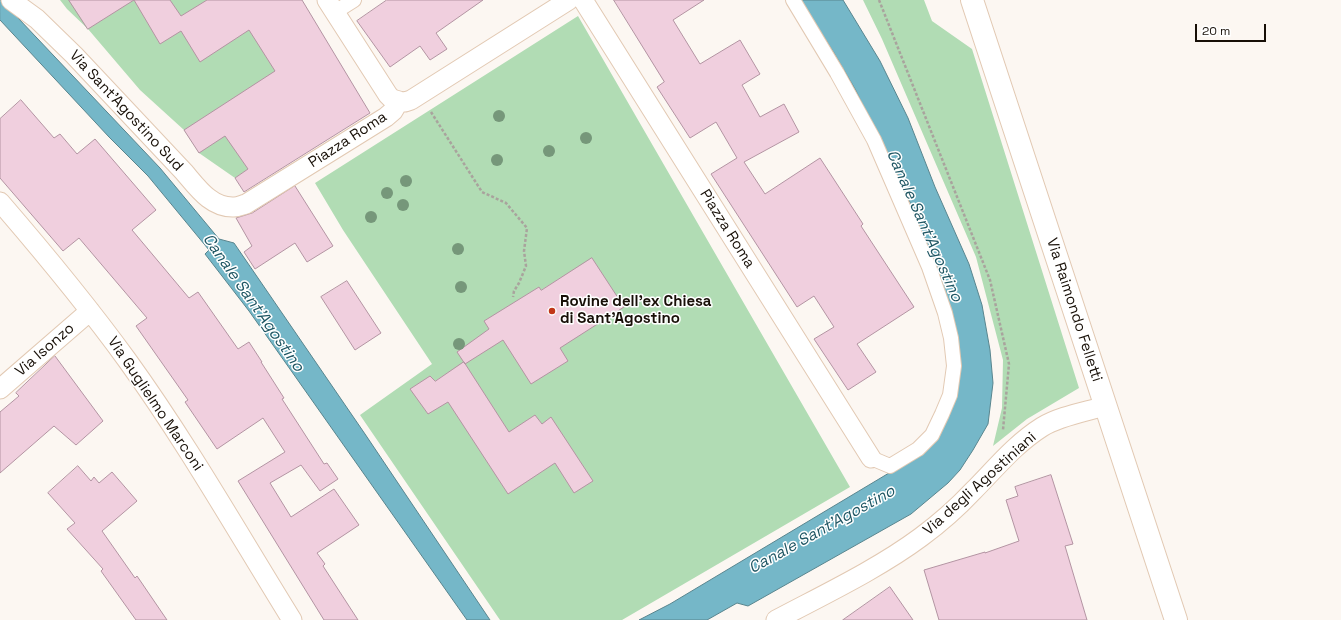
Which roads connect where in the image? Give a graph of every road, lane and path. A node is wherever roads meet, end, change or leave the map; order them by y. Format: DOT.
graph roads {
  1 [pos="11,0"];
  2 [pos="354,0"];
  3 [pos="569,0"];
  4 [pos="583,0"];
  5 [pos="793,0"];
  6 [pos="878,0"];
  7 [pos="972,0"];
  8 [pos="331,6"];
  9 [pos="420,94"];
  10 [pos="399,101"];
  11 [pos="0,202"];
  12 [pos="246,204"];
  13 [pos="513,297"];
  14 [pos="90,311"];
  15 [pos="0,389"];
  16 [pos="1105,406"];
  17 [pos="1002,432"];
  18 [pos="871,458"];
  19 [pos="292,620"];
  20 [pos="776,620"];
  21 [pos="1176,620"];
  1 -- 12 [label="street, Via Sant'Agostino Sud"];
  2 -- 8 [label="street"];
  3 -- 9 [label="street, Piazza Roma"];
  4 -- 18 [label="street, Piazza Roma"];
  5 -- 18 [label="street"];
  6 -- 17 [label="path"];
  7 -- 16 [label="main road, Via Raimondo Felletti"];
  8 -- 10 [label="street"];
  9 -- 10 [label="street, Piazza Roma"];
  9 -- 13 [label="path"];
  10 -- 12 [label="street, Piazza Roma"];
  11 -- 14 [label="street, Via Guglielmo Marconi"];
  14 -- 15 [label="street, Via Isonzo"];
  14 -- 19 [label="street, Via Guglielmo Marconi"];
  16 -- 20 [label="street, Via degli Agostiniani"];
  16 -- 21 [label="main road, Via Raimondo Felletti"];
}
